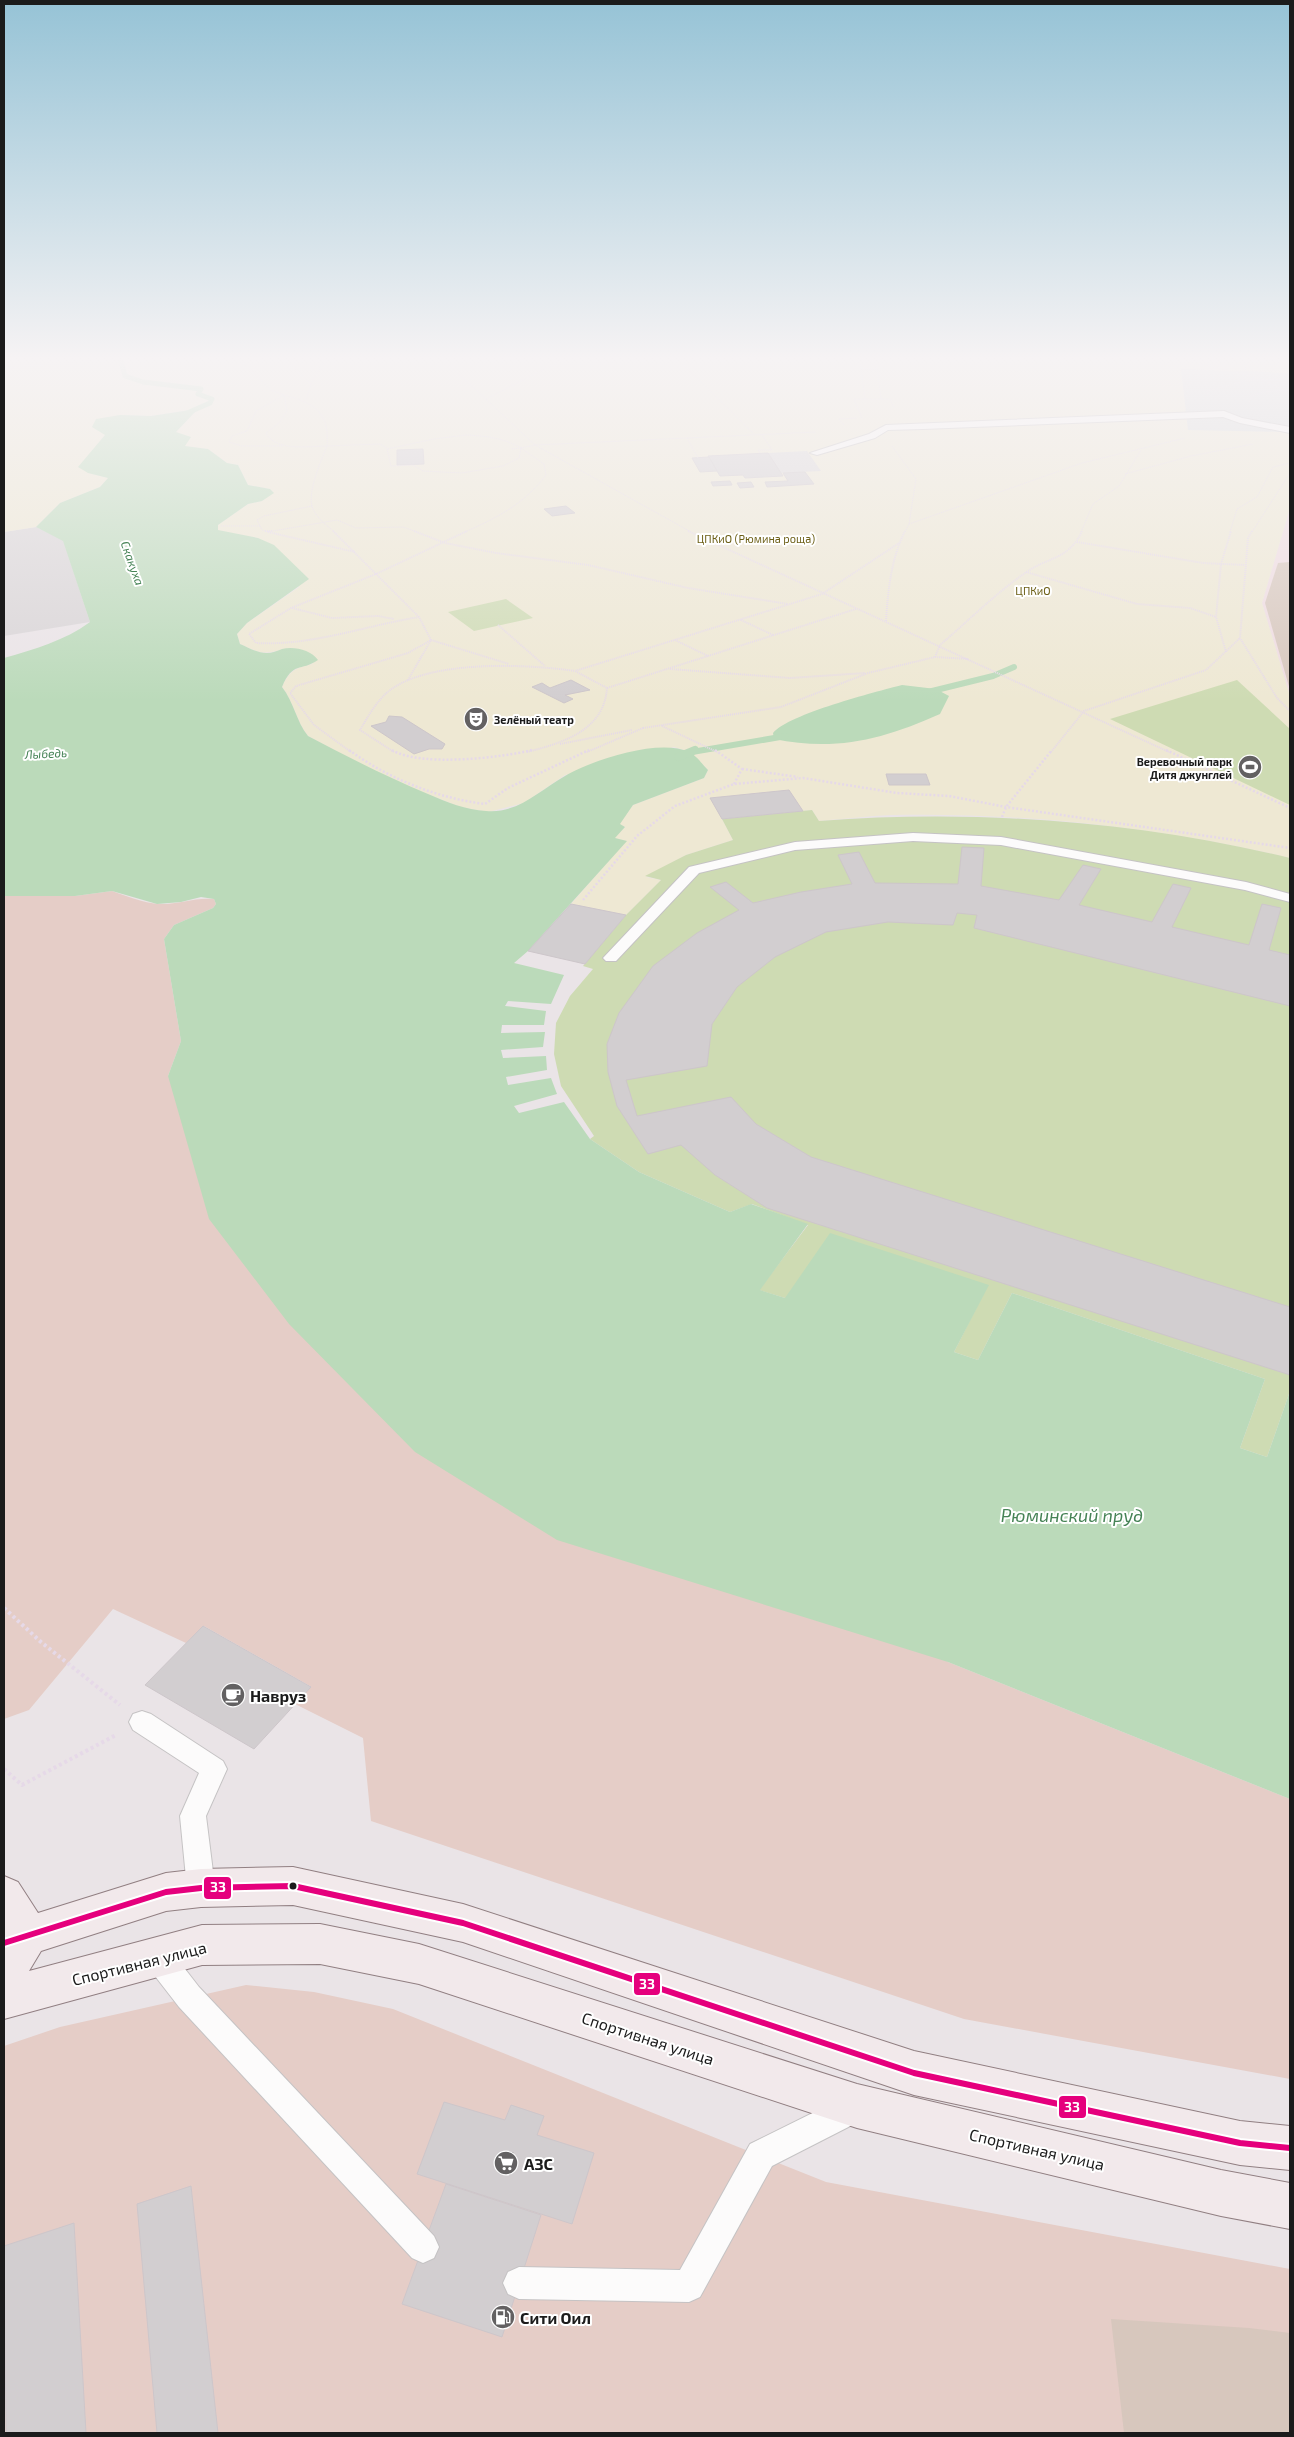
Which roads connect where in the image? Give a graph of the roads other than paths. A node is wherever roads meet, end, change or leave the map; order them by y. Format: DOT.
graph roads {
  1 [pos="1290,898"];
  2 [pos="611,958"];
  3 [pos="142,1722"];
  4 [pos="201,1888"];
  5 [pos="4,1895"];
  6 [pos="16,1938"];
  7 [pos="158,1957"];
  8 [pos="4,1973"];
  9 [pos="4,1998"];
  10 [pos="857,2106"];
  11 [pos="1290,2148"];
  12 [pos="1290,2206"];
  13 [pos="423,2247"];
  14 [pos="519,2283"];
  1 -- 2 [label="lane"];
  3 -- 4 [label="lane"];
  4 -- 6 [label="main road"];
  4 -- 11 [label="main road"];
  5 -- 6 [label="main road"];
  6 -- 8 [label="main road"];
  7 -- 9 [label="main road, Спортивная улица"];
  7 -- 10 [label="main road, Спортивная улица"];
  7 -- 13 [label="lane"];
  10 -- 12 [label="main road, Спортивная улица"];
  10 -- 14 [label="lane"];
}
